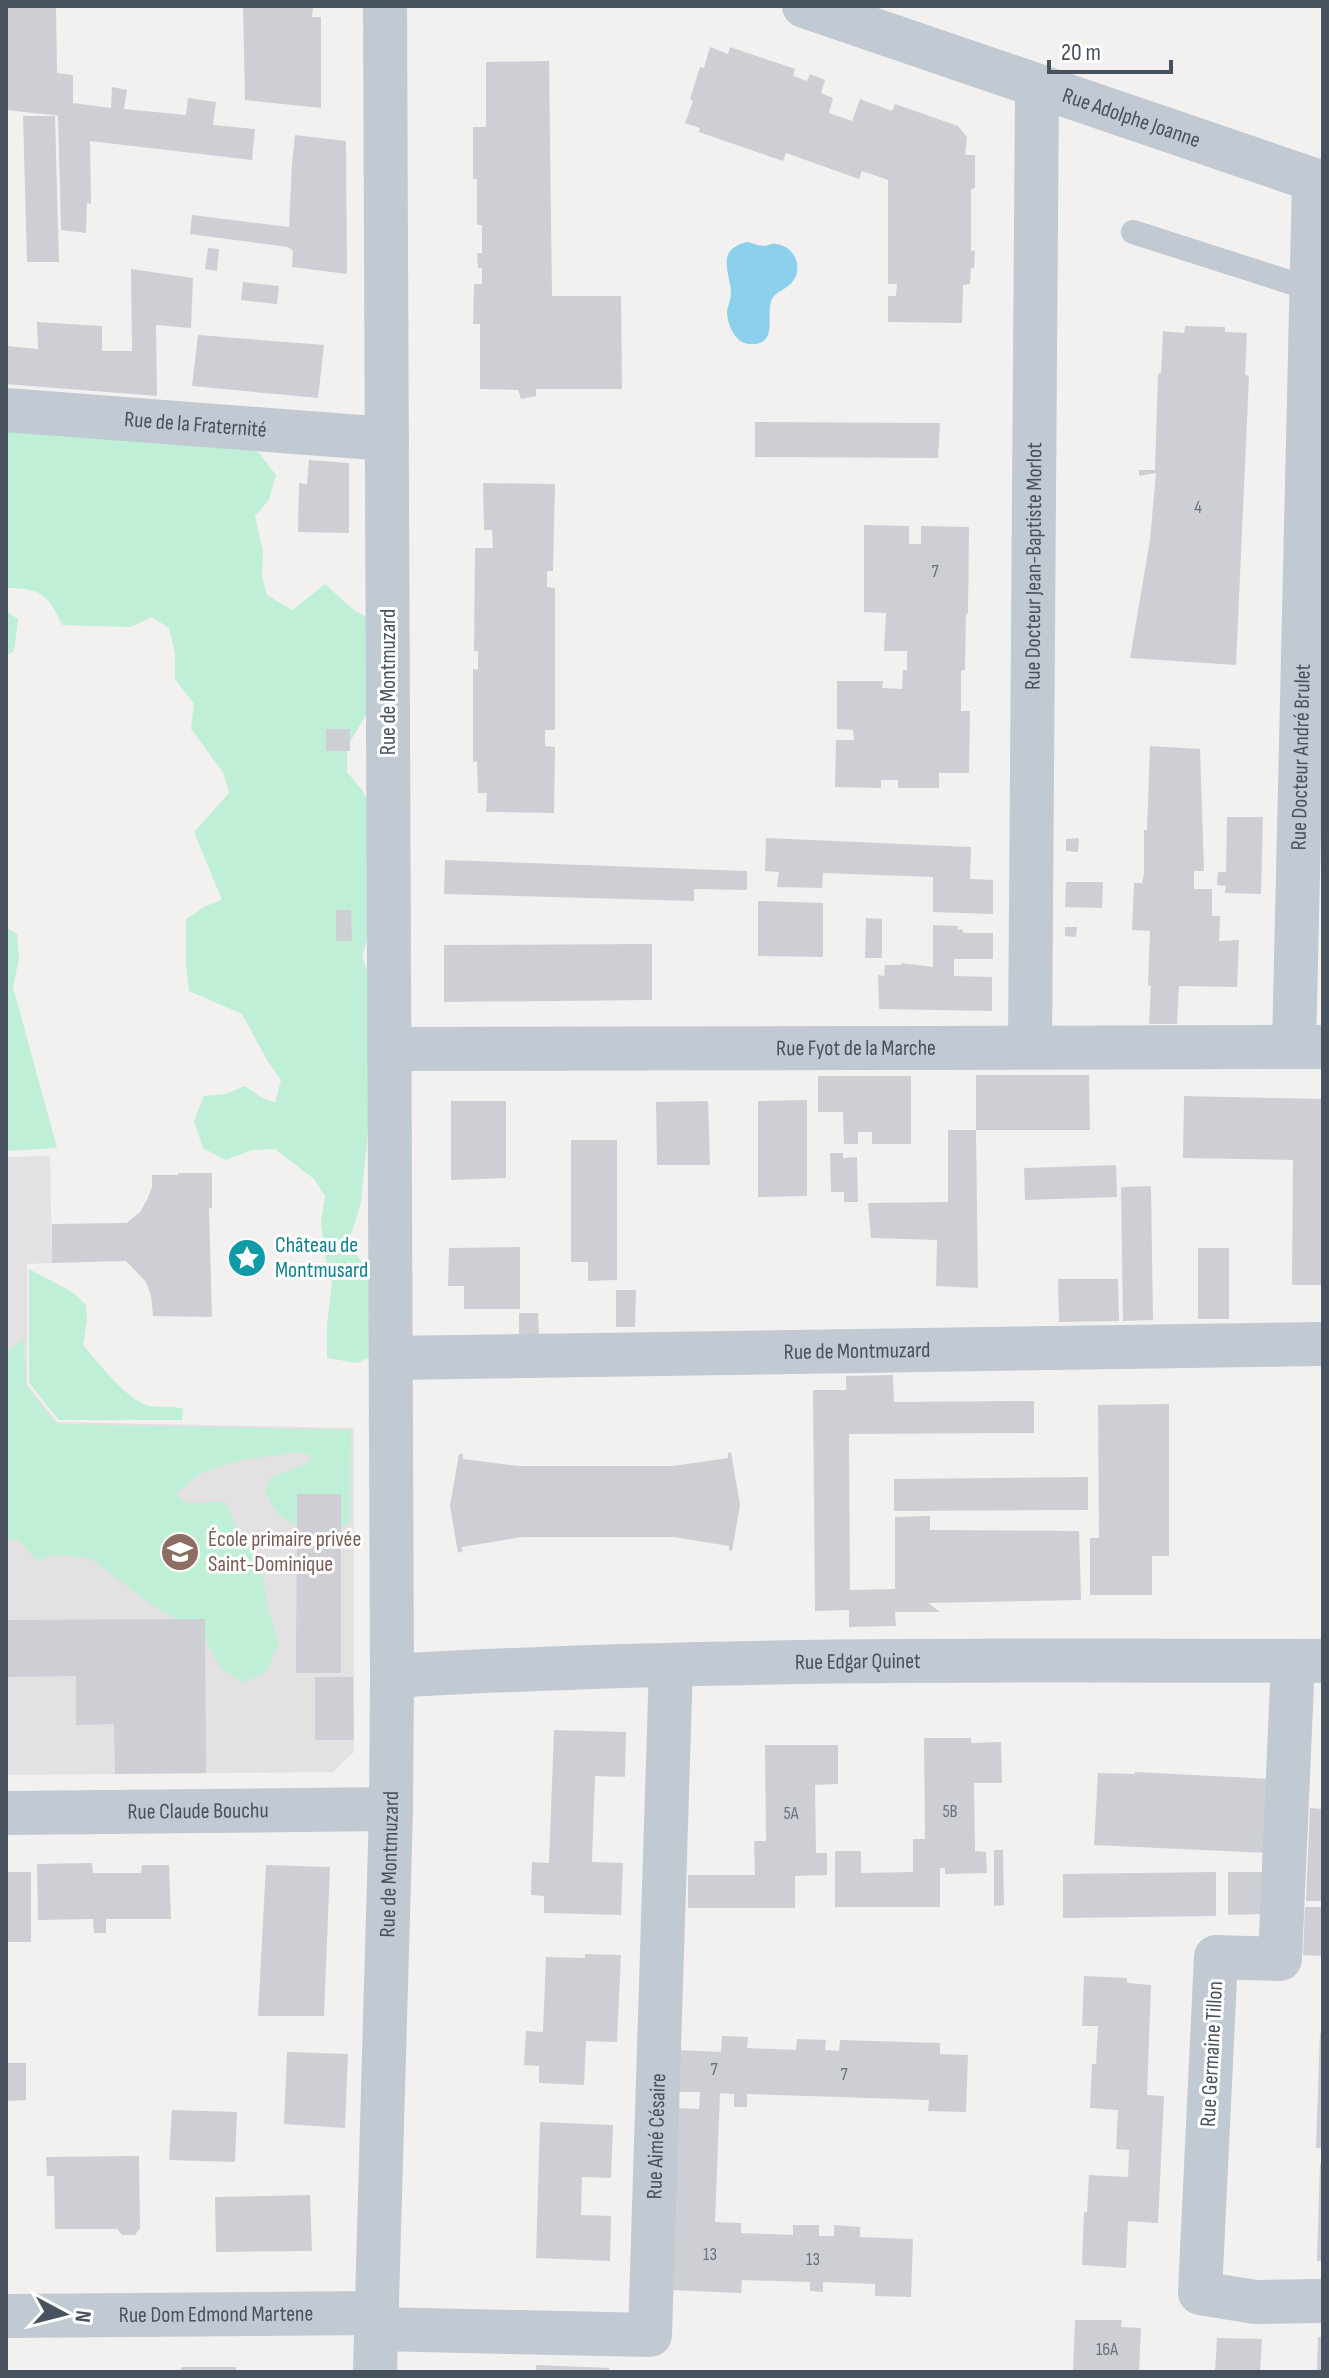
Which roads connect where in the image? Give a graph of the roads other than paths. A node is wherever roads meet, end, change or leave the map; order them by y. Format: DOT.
graph roads {
  1 [pos="385,6"];
  2 [pos="804,6"];
  3 [pos="1037,86"];
  4 [pos="1318,181"];
  5 [pos="1133,232"];
  6 [pos="1311,289"];
  7 [pos="6,410"];
  8 [pos="387,439"];
  9 [pos="1030,1046"];
  10 [pos="1308,1047"];
  11 [pos="390,1049"];
  12 [pos="1323,1344"];
  13 [pos="391,1358"];
  14 [pos="1308,1661"];
  15 [pos="671,1665"];
  16 [pos="392,1676"];
  17 [pos="391,1809"];
  18 [pos="6,1813"];
  19 [pos="1323,2301"];
  20 [pos="6,2316"];
  21 [pos="377,2321"];
  22 [pos="375,2372"];
  1 -- 8 [label="street, Rue de Montmuzard"];
  2 -- 3 [label="street, Rue Adolphe Joanne"];
  3 -- 4 [label="street, Rue Adolphe Joanne"];
  3 -- 9 [label="street, Rue Docteur Jean-Baptiste Morlot"];
  4 -- 6 [label="street, Rue Docteur André Brulet"];
  5 -- 6 [label="lane"];
  6 -- 10 [label="street, Rue Docteur André Brulet"];
  7 -- 8 [label="street, Rue de la Fraternité"];
  8 -- 11 [label="street, Rue de Montmuzard"];
  9 -- 10 [label="street, Rue Fyot de la Marche"];
  9 -- 11 [label="street, Rue Fyot de la Marche"];
  11 -- 13 [label="street, Rue de Montmuzard"];
  12 -- 13 [label="street, Rue de Montmuzard"];
  13 -- 16 [label="street, Rue de Montmuzard"];
  14 -- 15 [label="street, Rue Edgar Quinet"];
  14 -- 19 [label="street, Rue Germaine Tillon"];
  15 -- 16 [label="street, Rue Edgar Quinet"];
  15 -- 21 [label="street, Rue Aimé Césaire"];
  16 -- 17 [label="street, Rue de Montmuzard"];
  17 -- 18 [label="street, Rue Claude Bouchu"];
  17 -- 21 [label="street, Rue de Montmuzard"];
  20 -- 21 [label="street, Rue Dom Edmond Martene"];
  21 -- 22 [label="street, Rue de Montmuzard"];
}
